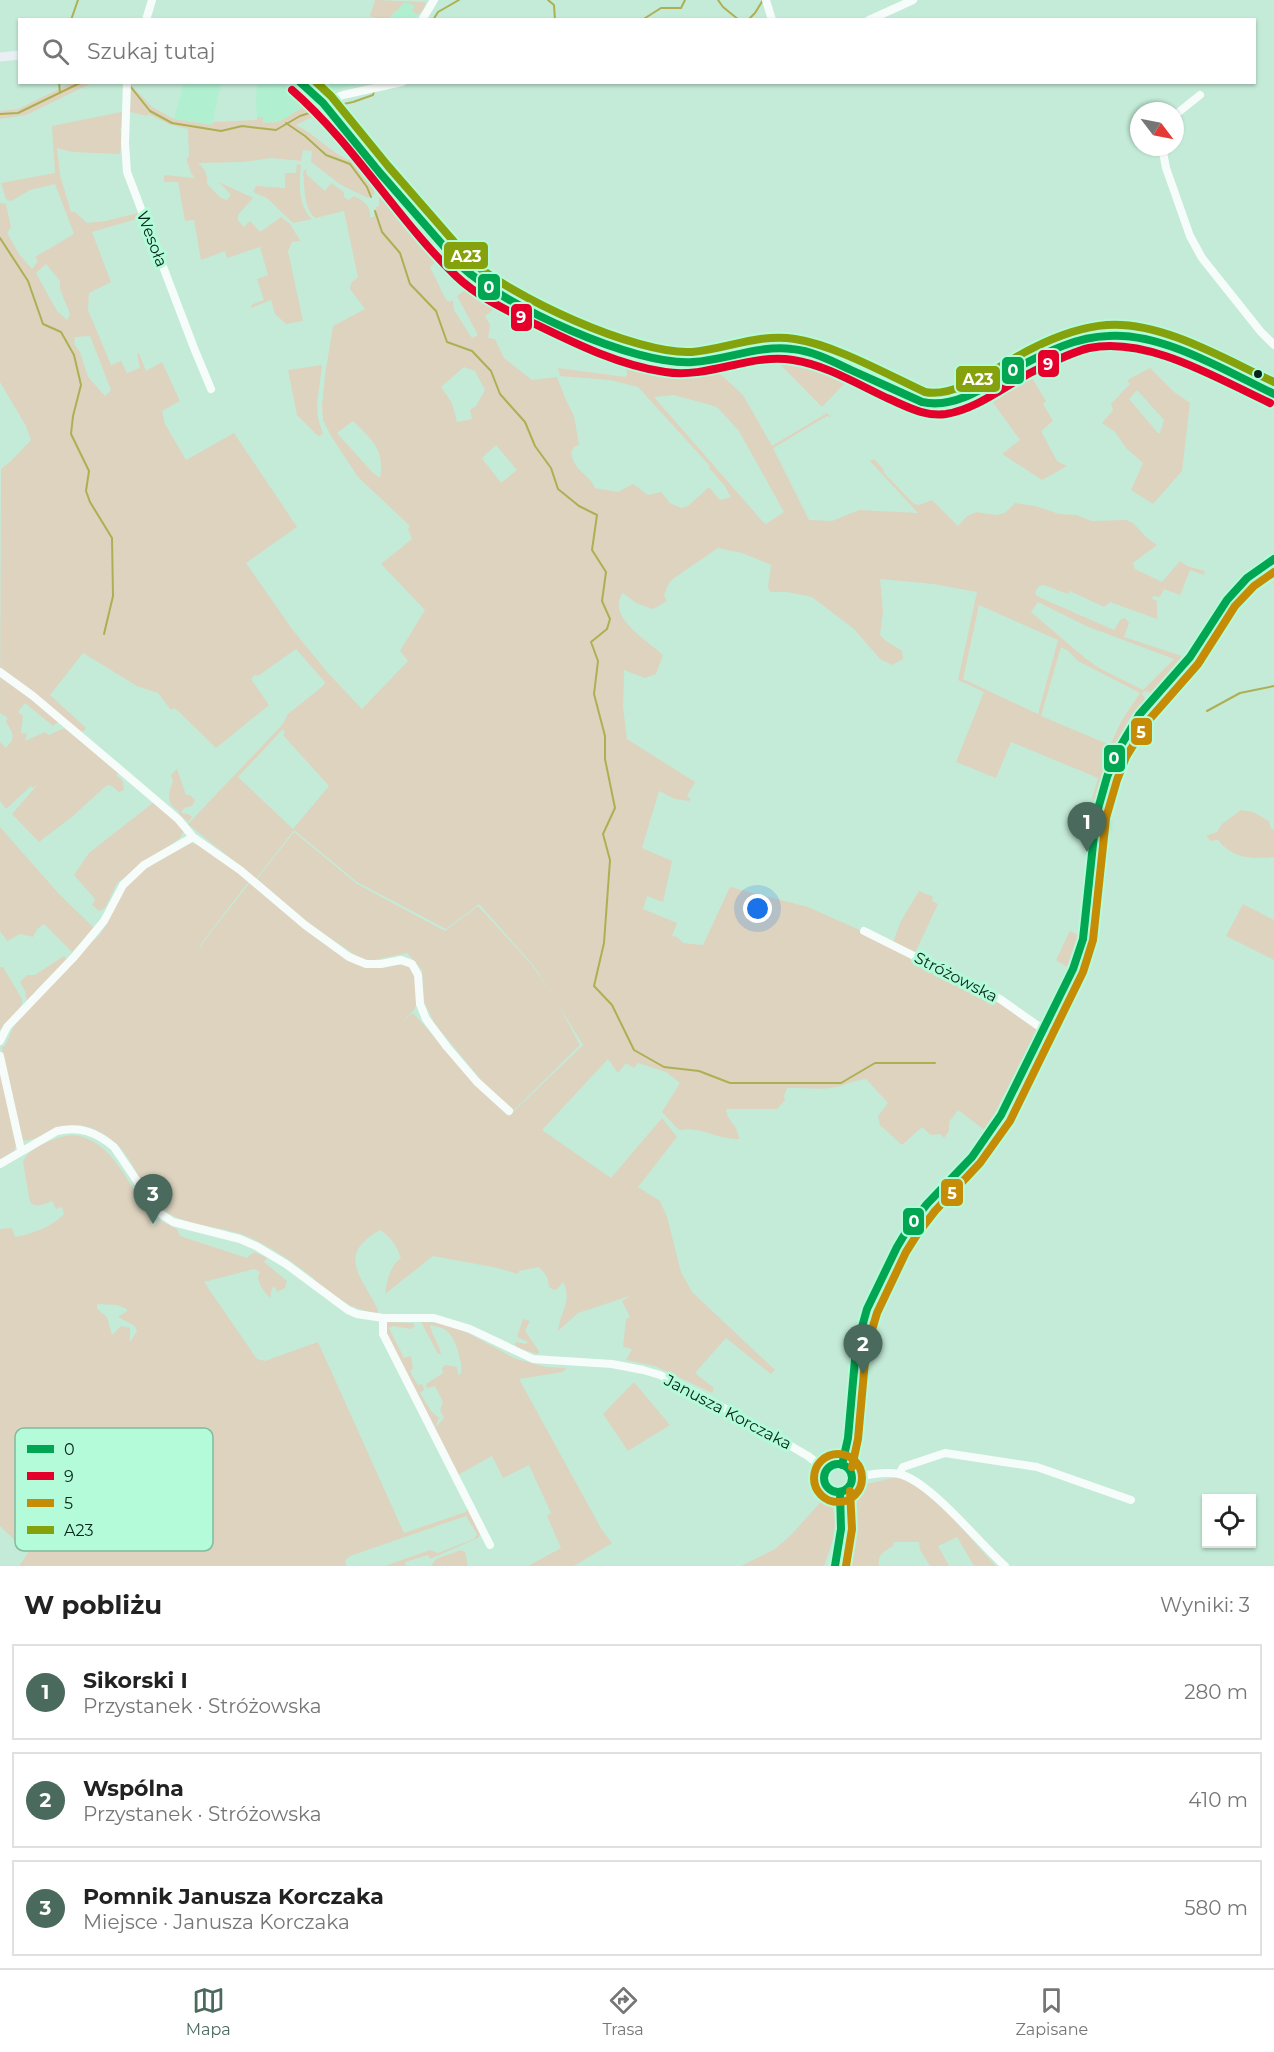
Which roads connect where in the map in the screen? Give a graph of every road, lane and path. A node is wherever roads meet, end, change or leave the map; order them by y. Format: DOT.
graph roads {
  1 [pos="152,0"];
  2 [pos="434,0"];
  3 [pos="913,0"];
  4 [pos="766,2"];
  5 [pos="147,18"];
  6 [pos="423,18"];
  7 [pos="771,18"];
  8 [pos="873,18"];
  9 [pos="18,55"];
  10 [pos="0,57"];
  11 [pos="127,84"];
  12 [pos="301,84"];
  13 [pos="373,86"];
  14 [pos="1200,95"];
  15 [pos="324,104"];
  16 [pos="1184,108"];
  17 [pos="1164,156"];
  18 [pos="1274,345"];
  19 [pos="211,389"];
  20 [pos="1274,394"];
  21 [pos="1274,559"];
  22 [pos="0,672"];
  23 [pos="193,837"];
  24 [pos="864,931"];
  25 [pos="1044,1030"];
  26 [pos="0,1041"];
  27 [pos="0,1056"];
  28 [pos="509,1111"];
  29 [pos="21,1150"];
  30 [pos="0,1164"];
  31 [pos="383,1318"];
  32 [pos="842,1465"];
  33 [pos="827,1471"];
  34 [pos="898,1474"];
  35 [pos="852,1478"];
  36 [pos="840,1492"];
  37 [pos="1131,1500"];
  38 [pos="490,1545"];
  39 [pos="835,1566"];
  40 [pos="1005,1566"];
  1 -- 5 [label="street"];
  2 -- 6 [label="street"];
  3 -- 8 [label="street"];
  4 -- 7 [label="street"];
  9 -- 10 [label="main road"];
  11 -- 19 [label="street, Wesoła"];
  12 -- 15 [label="main road"];
  13 -- 15 [label="street"];
  14 -- 16 [label="street"];
  15 -- 20 [label="main road"];
  17 -- 18 [label="street"];
  21 -- 25 [label="street"];
  22 -- 23 [label="street"];
  23 -- 26 [label="street"];
  23 -- 28 [label="street"];
  24 -- 25 [label="street, Stróżowska"];
  25 -- 32 [label="street"];
  27 -- 29 [label="street"];
  29 -- 30 [label="street, Janusza Korczaka"];
  29 -- 31 [label="street, Janusza Korczaka"];
  31 -- 33 [label="street, Janusza Korczaka"];
  31 -- 38 [label="street"];
  32 -- 33 [label="street"];
  32 -- 35 [label="street"];
  33 -- 36 [label="street"];
  34 -- 35 [label="street"];
  34 -- 37 [label="street"];
  34 -- 40 [label="street"];
  35 -- 36 [label="street"];
  36 -- 39 [label="street"];
}
